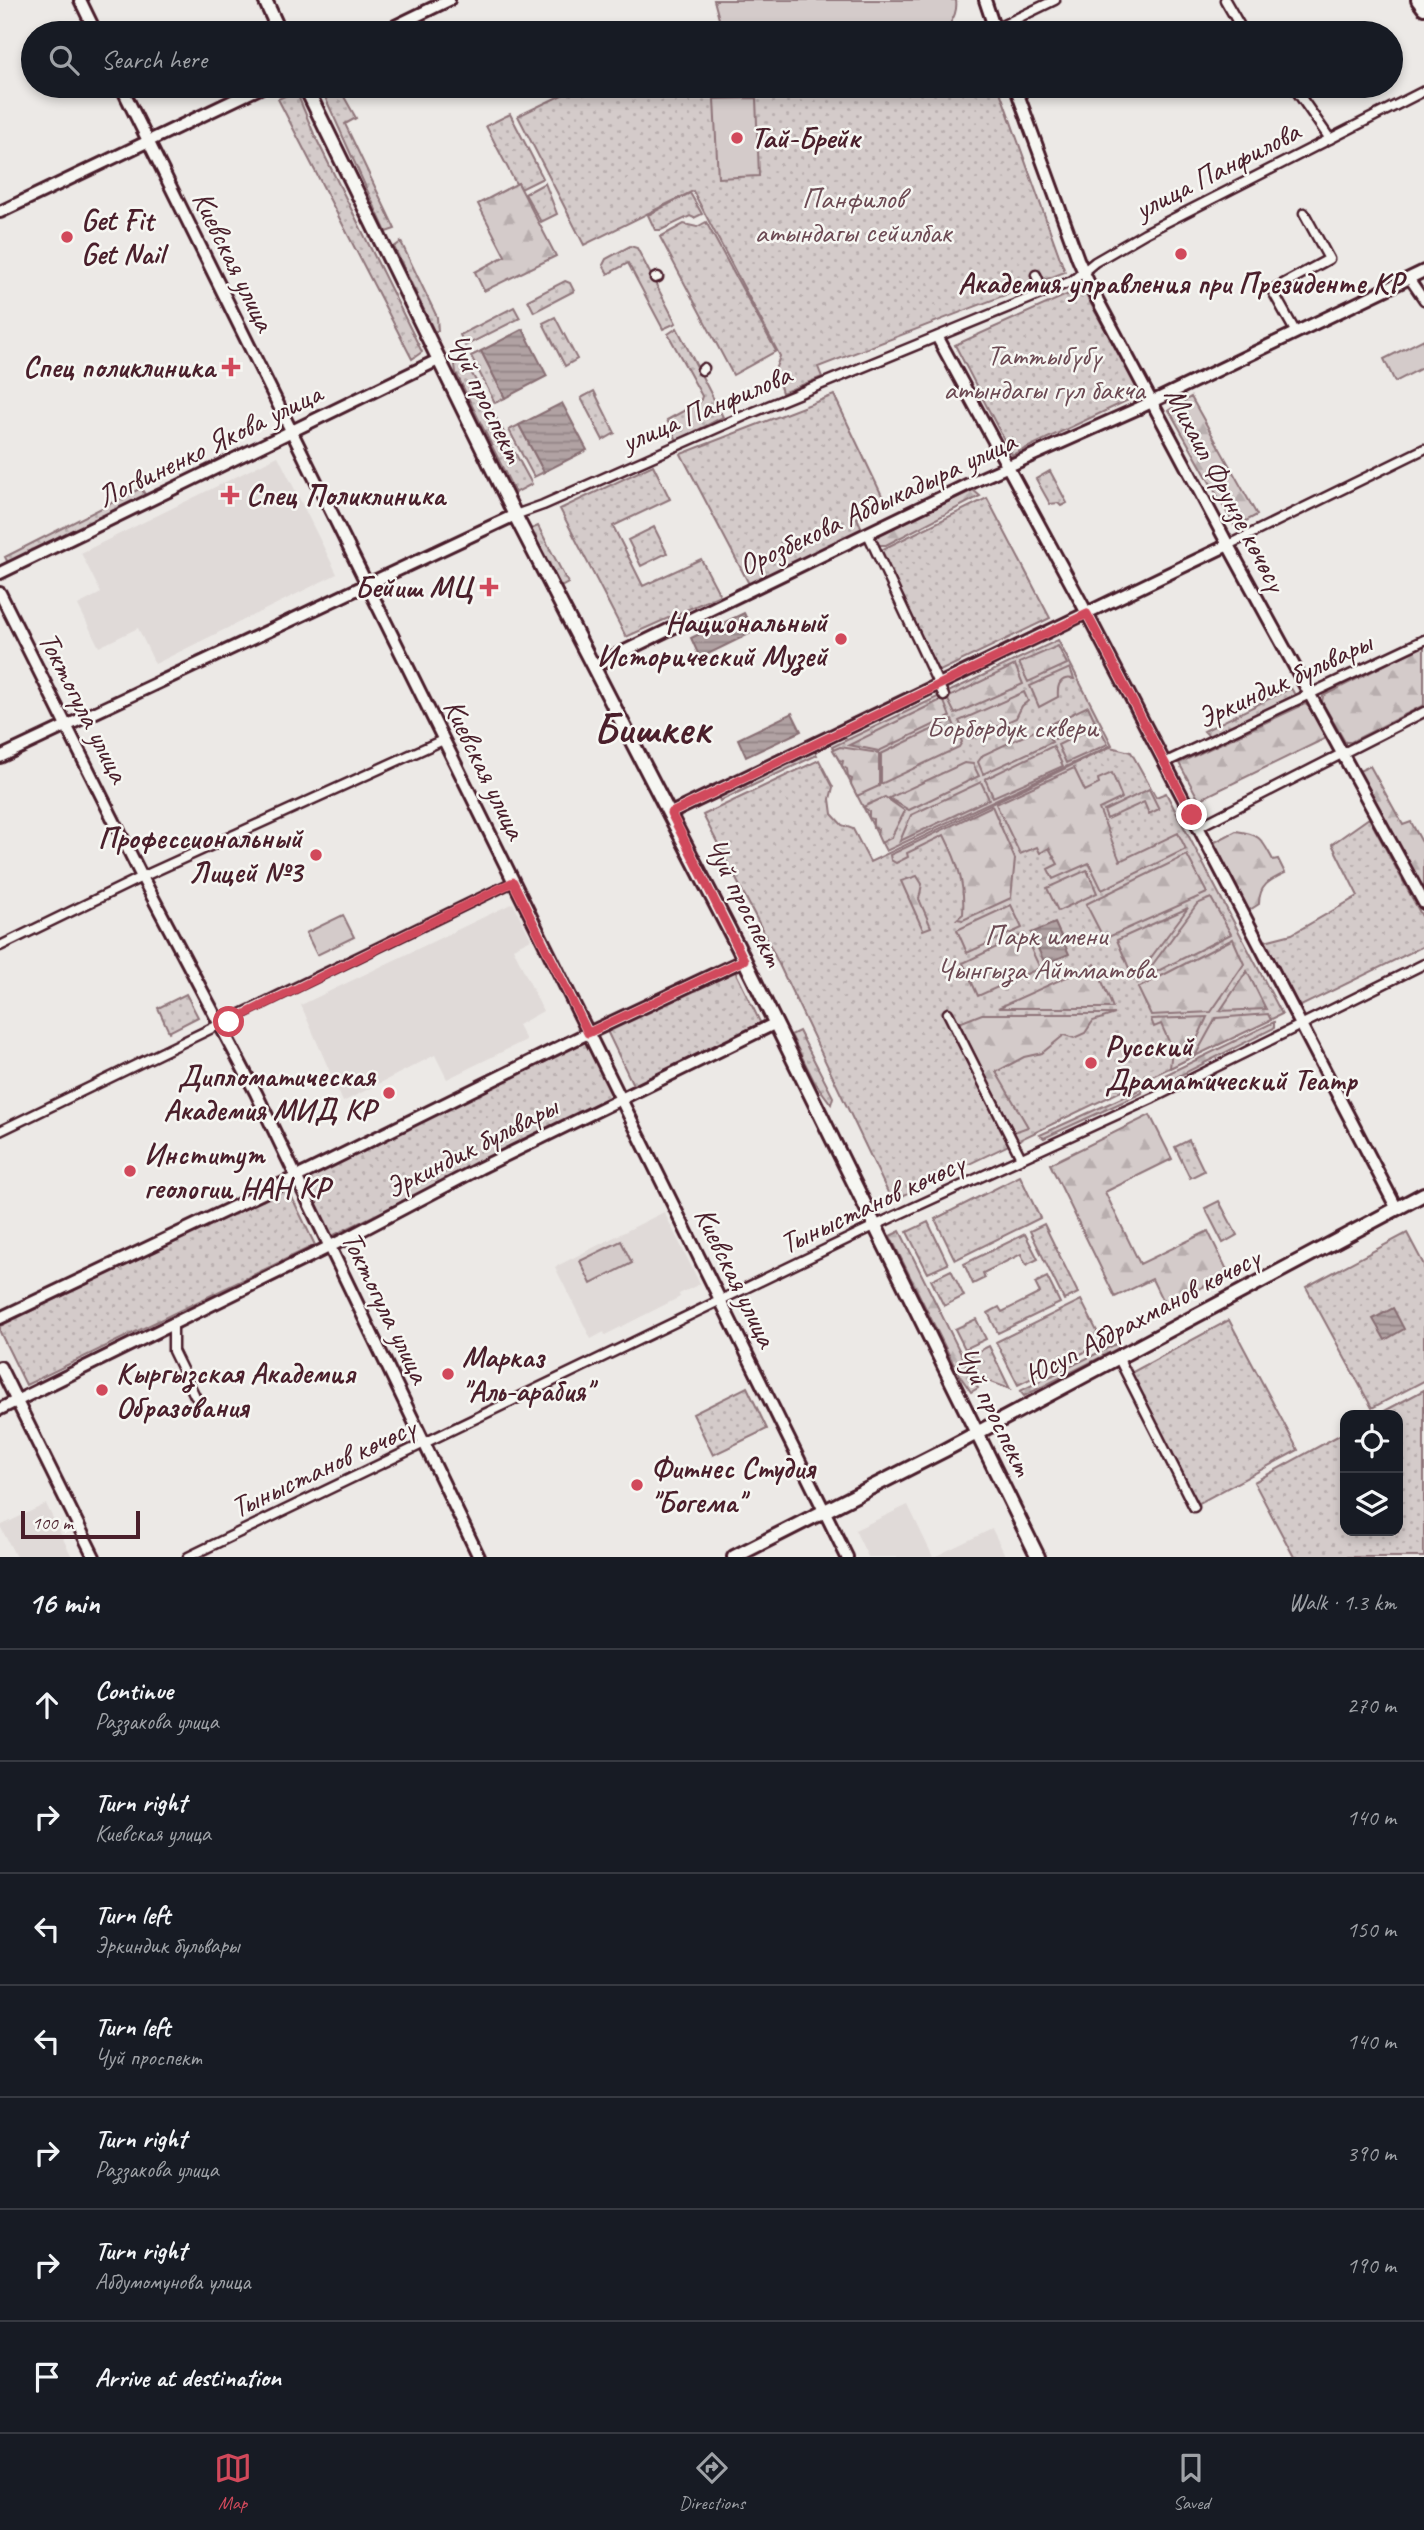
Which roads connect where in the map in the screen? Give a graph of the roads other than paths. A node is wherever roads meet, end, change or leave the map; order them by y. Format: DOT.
graph roads {
  1 [pos="80,0"];
  2 [pos="264,0"];
  3 [pos="449,0"];
  4 [pos="985,0"];
  5 [pos="1055,0"];
  6 [pos="1225,0"];
  7 [pos="1418,0"];
  8 [pos="1424,8"];
  9 [pos="90,21"];
  10 [pos="274,21"];
  11 [pos="406,21"];
  12 [pos="992,21"];
  13 [pos="1015,21"];
  14 [pos="1237,21"];
  15 [pos="1424,91"];
  16 [pos="127,98"];
  17 [pos="239,98"];
  18 [pos="311,98"];
  19 [pos="1019,98"];
  20 [pos="1301,98"];
  21 [pos="1330,139"];
  22 [pos="148,142"];
  23 [pos="0,212"];
  24 [pos="1304,213"];
  25 [pos="1083,271"];
  26 [pos="1424,271"];
  27 [pos="1036,275"];
  28 [pos="1409,278"];
  29 [pos="1044,293"];
  30 [pos="1424,300"];
  31 [pos="1295,331"];
  32 [pos="939,338"];
  33 [pos="438,360"];
  34 [pos="1151,402"];
  35 [pos="291,432"];
  36 [pos="1424,449"];
  37 [pos="1009,468"];
  38 [pos="515,515"];
  39 [pos="868,534"];
  40 [pos="1228,545"];
  41 [pos="0,573"];
  42 [pos="367,584"];
  43 [pos="0,593"];
  44 [pos="1087,614"];
  45 [pos="1424,639"];
  46 [pos="594,666"];
  47 [pos="941,691"];
  48 [pos="1311,695"];
  49 [pos="1424,712"];
  50 [pos="66,726"];
  51 [pos="443,740"];
  52 [pos="1343,753"];
  53 [pos="0,757"];
  54 [pos="1164,763"];
  55 [pos="671,813"];
  56 [pos="1198,827"];
  57 [pos="142,877"];
  58 [pos="513,882"];
  59 [pos="1424,903"];
  60 [pos="0,946"];
  61 [pos="744,960"];
  62 [pos="1424,964"];
  63 [pos="947,1013"];
  64 [pos="775,1023"];
  65 [pos="1299,1025"];
  66 [pos="221,1026"];
  67 [pos="588,1033"];
  68 [pos="621,1099"];
  69 [pos="0,1131"];
  70 [pos="1021,1158"];
  71 [pos="297,1177"];
  72 [pos="1424,1194"];
  73 [pos="1397,1209"];
  74 [pos="874,1226"];
  75 [pos="330,1247"];
  76 [pos="720,1301"];
  77 [pos="0,1318"];
  78 [pos="173,1323"];
  79 [pos="1119,1359"];
  80 [pos="0,1367"];
  81 [pos="195,1396"];
  82 [pos="17,1401"];
  83 [pos="0,1409"];
  84 [pos="977,1433"];
  85 [pos="425,1444"];
  86 [pos="1194,1507"];
  87 [pos="824,1511"];
  88 [pos="94,1557"];
  89 [pos="188,1557"];
  90 [pos="479,1557"];
  91 [pos="734,1557"];
  92 [pos="847,1557"];
  93 [pos="1038,1557"];
  1 -- 9 [label="street"];
  2 -- 10 [label="main road"];
  3 -- 11 [label="street"];
  4 -- 12 [label="street"];
  5 -- 13 [label="street"];
  6 -- 14 [label="street"];
  7 -- 8 [label="main road"];
  15 -- 21 [label="street, улица Панфилова"];
  16 -- 22 [label="street, Киевская улица"];
  17 -- 22 [label="street"];
  18 -- 33 [label="main road, Чуй проспект"];
  19 -- 25 [label="street, Михаил Фрунзе көчөсү"];
  20 -- 21 [label="street"];
  21 -- 25 [label="street, улица Панфилова"];
  22 -- 23 [label="street"];
  22 -- 35 [label="street, Киевская улица"];
  24 -- 31 [label="street"];
  25 -- 29 [label="street, улица Панфилова"];
  25 -- 34 [label="street, Михаил Фрунзе көчөсү"];
  26 -- 28 [label="street, Орозбекова Абдыкадыра улица"];
  27 -- 29 [label="street"];
  28 -- 30 [label="street"];
  28 -- 31 [label="street, Орозбекова Абдыкадыра улица"];
  29 -- 32 [label="street, улица Панфилова"];
  31 -- 34 [label="street, Орозбекова Абдыкадыра улица"];
  32 -- 37 [label="street"];
  32 -- 38 [label="street, улица Панфилова"];
  33 -- 35 [label="street, Логвиненко Якова улица"];
  33 -- 38 [label="main road, Чуй проспект"];
  34 -- 37 [label="street, Орозбекова Абдыкадыра улица"];
  34 -- 40 [label="street, Михаил Фрунзе көчөсү"];
  35 -- 41 [label="street, Логвиненко Якова улица"];
  35 -- 42 [label="street, Киевская улица"];
  36 -- 40 [label="street"];
  37 -- 39 [label="street, Орозбекова Абдыкадыра улица"];
  37 -- 44 [label="street"];
  38 -- 42 [label="street, улица Панфилова"];
  38 -- 46 [label="main road, Чуй проспект"];
  39 -- 46 [label="street, Орозбекова Абдыкадыра улица"];
  39 -- 47 [label="street"];
  40 -- 44 [label="street"];
  40 -- 48 [label="street, Михаил Фрунзе көчөсү"];
  42 -- 50 [label="street, улица Панфилова"];
  42 -- 51 [label="street, Киевская улица"];
  43 -- 50 [label="street, Токтогула улица"];
  44 -- 47 [label="street"];
  44 -- 54 [label="street"];
  45 -- 48 [label="street, Эркиндик бульвары"];
  46 -- 55 [label="main road, Чуй проспект"];
  47 -- 55 [label="street"];
  48 -- 52 [label="street, Михаил Фрунзе көчөсү"];
  48 -- 54 [label="street, Эркиндик бульвары"];
  49 -- 52 [label="street"];
  50 -- 53 [label="street, улица Панфилова"];
  50 -- 57 [label="street, Токтогула улица"];
  51 -- 57 [label="street"];
  51 -- 58 [label="street, Киевская улица"];
  52 -- 56 [label="street"];
  52 -- 59 [label="street, Михаил Фрунзе көчөсү"];
  54 -- 56 [label="street"];
  55 -- 61 [label="main road, Чуй проспект"];
  56 -- 65 [label="street"];
  57 -- 60 [label="street"];
  57 -- 66 [label="street, Токтогула улица"];
  58 -- 66 [label="street"];
  58 -- 67 [label="street, Киевская улица"];
  61 -- 64 [label="main road, Чуй проспект"];
  61 -- 67 [label="street, Эркиндик бульвары"];
  62 -- 65 [label="street, Тыныстанов көчөсү"];
  63 -- 70 [label="street"];
  64 -- 68 [label="street, Эркиндик бульвары"];
  64 -- 74 [label="main road, Чуй проспект"];
  65 -- 70 [label="street, Тыныстанов көчөсү"];
  65 -- 73 [label="street"];
  66 -- 69 [label="street"];
  66 -- 71 [label="street, Токтогула улица"];
  67 -- 68 [label="street, Киевская улица"];
  67 -- 71 [label="street, Эркиндик бульвары"];
  68 -- 75 [label="street, Эркиндик бульвары"];
  68 -- 76 [label="street, Киевская улица"];
  70 -- 74 [label="street, Тыныстанов көчөсү"];
  71 -- 75 [label="street, Токтогула улица"];
  71 -- 77 [label="street, Эркиндик бульвары"];
  72 -- 73 [label="main road, Юсуп Абдрахманов көчөсү"];
  73 -- 79 [label="main road, Юсуп Абдрахманов көчөсү"];
  74 -- 76 [label="street, Тыныстанов көчөсү"];
  74 -- 84 [label="main road, Чуй проспект"];
  75 -- 78 [label="street, Эркиндик бульвары"];
  75 -- 85 [label="street, Токтогула улица"];
  76 -- 85 [label="street, Тыныстанов көчөсү"];
  76 -- 87 [label="street, Киевская улица"];
  78 -- 81 [label="street"];
  78 -- 82 [label="street, Эркиндик бульвары"];
  79 -- 84 [label="main road, Юсуп Абдрахманов көчөсү"];
  79 -- 86 [label="street"];
  80 -- 82 [label="street"];
  82 -- 83 [label="street, Эркиндик бульвары"];
  82 -- 88 [label="street"];
  84 -- 87 [label="main road, Юсуп Абдрахманов көчөсү"];
  84 -- 93 [label="main road, Чуй проспект"];
  85 -- 89 [label="street, Тыныстанов көчөсү"];
  85 -- 90 [label="street, Токтогула улица"];
  87 -- 91 [label="main road, Юсуп Абдрахманов көчөсү"];
  87 -- 92 [label="street, Киевская улица"];
}
